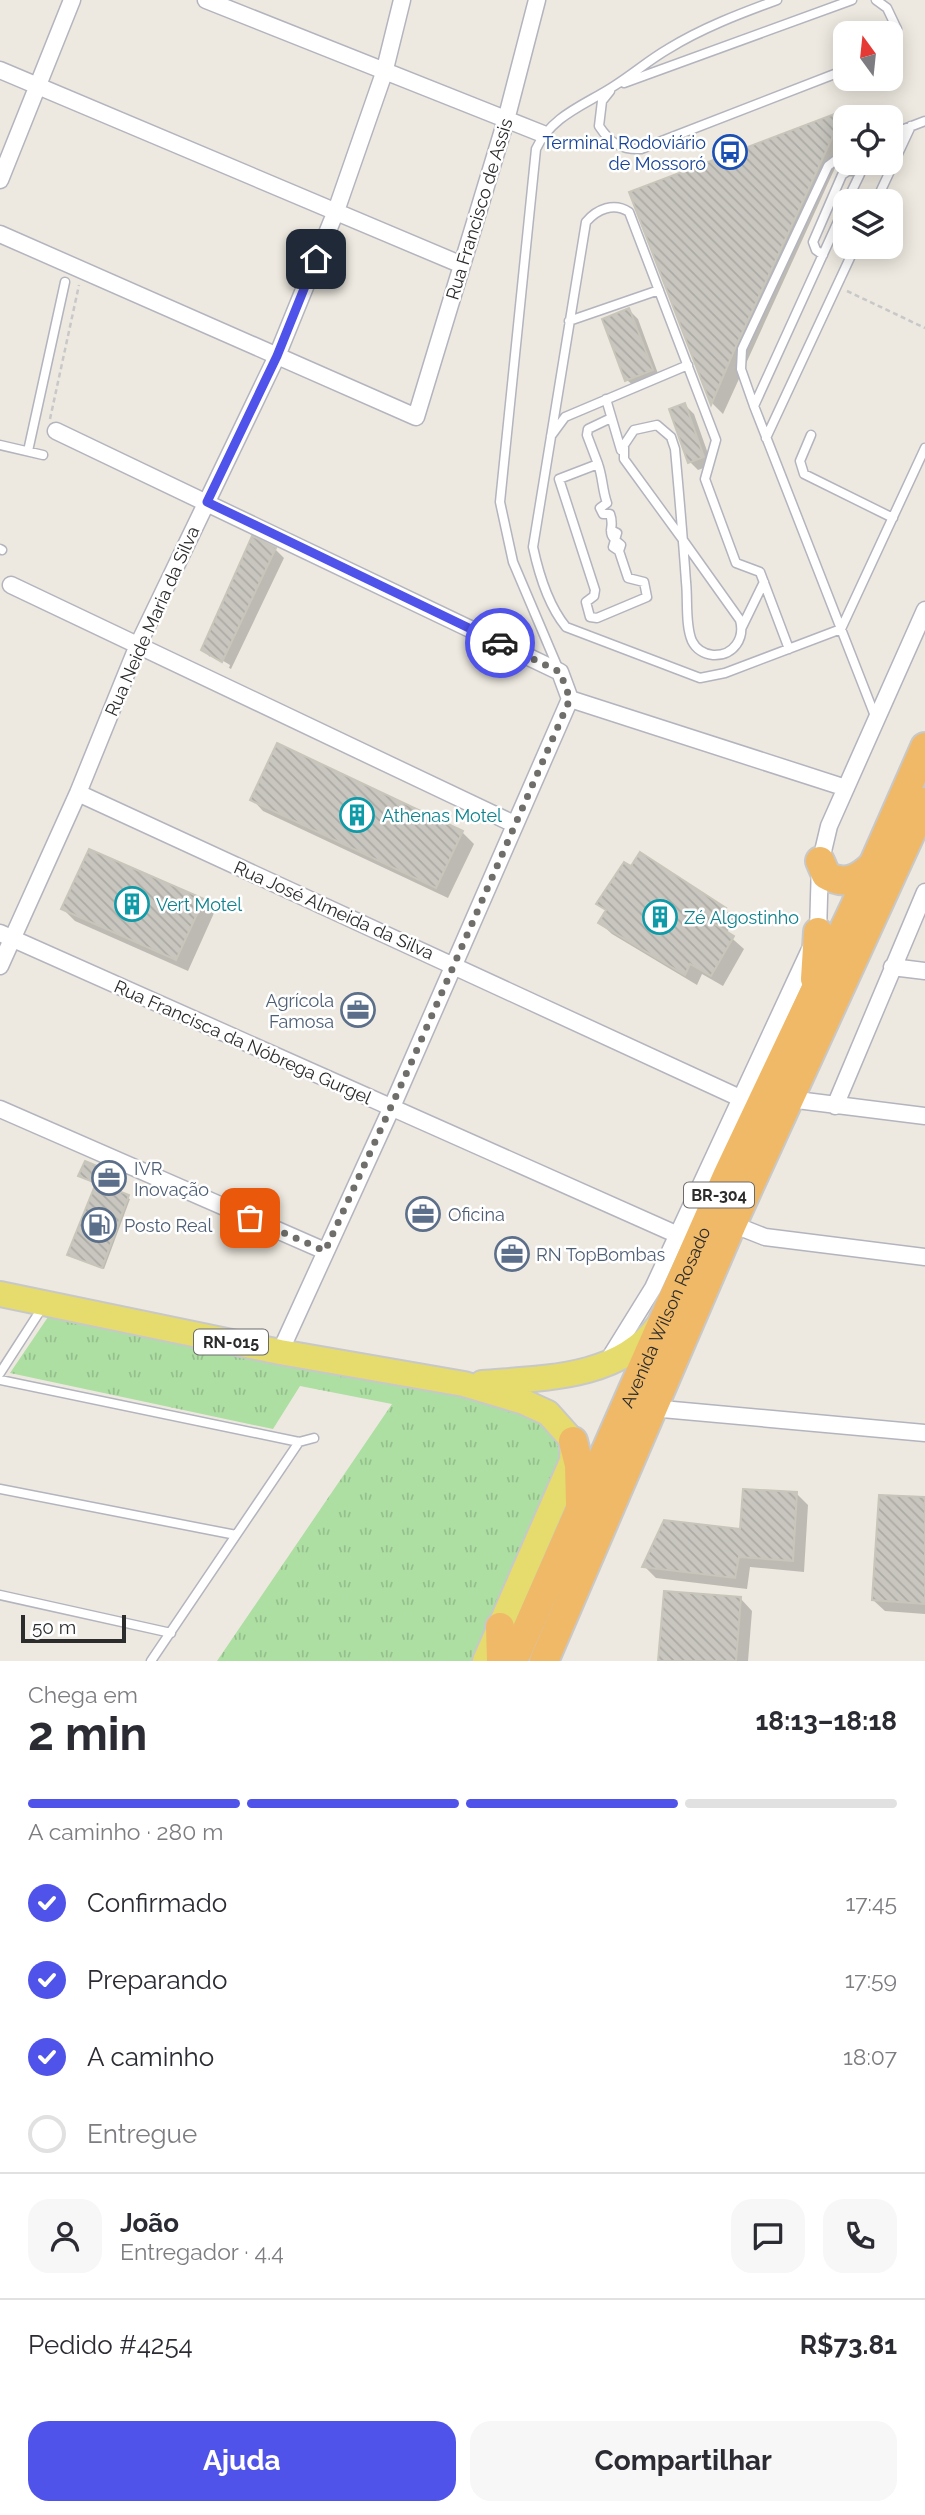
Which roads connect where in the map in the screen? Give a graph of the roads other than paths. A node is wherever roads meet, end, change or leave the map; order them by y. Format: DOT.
graph roads {
  1 [pos="72,0"];
  2 [pos="206,0"];
  3 [pos="401,0"];
  4 [pos="537,0"];
  5 [pos="777,0"];
  6 [pos="852,0"];
  7 [pos="876,0"];
  8 [pos="893,21"];
  9 [pos="0,70"];
  10 [pos="384,73"];
  11 [pos="833,75"];
  12 [pos="38,85"];
  13 [pos="612,87"];
  14 [pos="506,120"];
  15 [pos="925,121"];
  16 [pos="911,126"];
  17 [pos="903,129"];
  18 [pos="543,134"];
  19 [pos="833,162"];
  20 [pos="0,180"];
  21 [pos="836,189"];
  22 [pos="853,189"];
  23 [pos="882,189"];
  24 [pos="833,196"];
  25 [pos="336,211"];
  26 [pos="833,233"];
  27 [pos="0,234"];
  28 [pos="823,255"];
  29 [pos="849,259"];
  30 [pos="462,265"];
  31 [pos="65,282"];
  32 [pos="659,290"];
  33 [pos="569,321"];
  34 [pos="277,356"];
  35 [pos="688,365"];
  36 [pos="606,399"];
  37 [pos="754,406"];
  38 [pos="611,418"];
  39 [pos="56,431"];
  40 [pos="811,435"];
  41 [pos="550,438"];
  42 [pos="766,438"];
  43 [pos="0,445"];
  44 [pos="925,448"];
  45 [pos="28,451"];
  46 [pos="43,455"];
  47 [pos="624,459"];
  48 [pos="598,464"];
  49 [pos="207,502"];
  50 [pos="893,518"];
  51 [pos="683,540"];
  52 [pos="764,582"];
  53 [pos="11,585"];
  54 [pos="925,610"];
  55 [pos="742,627"];
  56 [pos="841,629"];
  57 [pos="138,645"];
  58 [pos="789,649"];
  59 [pos="560,672"];
  60 [pos="570,699"];
  61 [pos="876,718"];
  62 [pos="925,747"];
  63 [pos="846,788"];
  64 [pos="78,793"];
  65 [pos="925,802"];
  66 [pos="514,824"];
  67 [pos="820,862"];
  68 [pos="872,866"];
  69 [pos="925,892"];
  70 [pos="818,932"];
  71 [pos="6,936"];
  72 [pos="455,965"];
  73 [pos="0,966"];
  74 [pos="892,967"];
  75 [pos="925,971"];
  76 [pos="814,994"];
  77 [pos="742,1099"];
  78 [pos="789,1099"];
  79 [pos="835,1106"];
  80 [pos="0,1109"];
  81 [pos="391,1109"];
  82 [pos="925,1116"];
  83 [pos="732,1224"];
  84 [pos="678,1235"];
  85 [pos="325,1251"];
  86 [pos="925,1257"];
  87 [pos="3,1299"];
  88 [pos="45,1304"];
  89 [pos="667,1314"];
  90 [pos="279,1352"];
  91 [pos="604,1365"];
  92 [pos="0,1373"];
  93 [pos="0,1380"];
  94 [pos="464,1384"];
  95 [pos="651,1408"];
  96 [pos="925,1433"];
  97 [pos="314,1438"];
  98 [pos="573,1441"];
  99 [pos="299,1442"];
  100 [pos="0,1489"];
  101 [pos="580,1512"];
  102 [pos="236,1535"];
  103 [pos="0,1595"];
  104 [pos="500,1627"];
  105 [pos="171,1633"];
  106 [pos="151,1661"];
  107 [pos="485,1661"];
  108 [pos="501,1661"];
  109 [pos="513,1661"];
  110 [pos="544,1661"];
  1 -- 12 [label="street"];
  2 -- 10 [label="street"];
  3 -- 10 [label="street, Rua Neide Maria da Silva"];
  4 -- 14 [label="street, Rua Francisco de Assis"];
  5 -- 13 [label="lane"];
  6 -- 13 [label="lane"];
  7 -- 8 [label="lane"];
  9 -- 12 [label="street"];
  10 -- 14 [label="street"];
  10 -- 25 [label="street, Rua Neide Maria da Silva"];
  11 -- 13 [label="lane"];
  12 -- 20 [label="street"];
  12 -- 25 [label="street"];
  13 -- 18 [label="lane"];
  14 -- 18 [label="street"];
  14 -- 30 [label="street, Rua Francisco de Assis"];
  15 -- 16 [label="lane"];
  16 -- 17 [label="lane"];
  16 -- 23 [label="lane"];
  18 -- 59 [label="lane"];
  19 -- 37 [label="lane"];
  21 -- 22 [label="lane"];
  24 -- 28 [label="lane"];
  25 -- 30 [label="street"];
  25 -- 34 [label="street, Rua Neide Maria da Silva"];
  26 -- 28 [label="lane"];
  27 -- 34 [label="street"];
  28 -- 37 [label="lane"];
  29 -- 42 [label="lane"];
  30 -- 34 [label="street, Rua Francisco de Assis"];
  31 -- 45 [label="lane"];
  32 -- 33 [label="lane"];
  32 -- 33 [label="lane"];
  32 -- 35 [label="lane"];
  33 -- 41 [label="lane"];
  34 -- 49 [label="street, Rua Neide Maria da Silva"];
  35 -- 36 [label="lane"];
  35 -- 52 [label="lane"];
  36 -- 38 [label="lane"];
  36 -- 41 [label="lane"];
  37 -- 42 [label="lane"];
  38 -- 47 [label="lane"];
  38 -- 48 [label="lane"];
  39 -- 49 [label="street"];
  40 -- 50 [label="lane"];
  41 -- 58 [label="lane"];
  42 -- 56 [label="lane"];
  43 -- 45 [label="lane"];
  44 -- 50 [label="lane"];
  45 -- 46 [label="lane"];
  47 -- 51 [label="lane"];
  47 -- 51 [label="lane"];
  48 -- 48 [label="lane"];
  49 -- 57 [label="street, Rua Neide Maria da Silva"];
  49 -- 59 [label="street"];
  50 -- 56 [label="lane"];
  51 -- 55 [label="lane"];
  51 -- 55 [label="lane"];
  52 -- 55 [label="lane"];
  52 -- 58 [label="lane"];
  53 -- 57 [label="street"];
  54 -- 61 [label="street"];
  56 -- 58 [label="lane"];
  56 -- 61 [label="lane"];
  57 -- 64 [label="street, Rua Neide Maria da Silva"];
  57 -- 66 [label="street"];
  59 -- 60 [label="street"];
  60 -- 63 [label="street"];
  60 -- 66 [label="street"];
  61 -- 63 [label="street"];
  62 -- 68 [label="highway, Avenida Wilson Rosado / BR-304"];
  63 -- 67 [label="street"];
  64 -- 71 [label="street, Rua Neide Maria da Silva"];
  64 -- 72 [label="street, Rua José Almeida da Silva"];
  65 -- 78 [label="highway, Avenida Wilson Rosado / BR-304"];
  66 -- 72 [label="street"];
  67 -- 68 [label="highway"];
  67 -- 70 [label="street"];
  68 -- 76 [label="highway, Avenida Wilson Rosado / BR-304"];
  69 -- 74 [label="street"];
  70 -- 76 [label="highway"];
  70 -- 77 [label="street"];
  71 -- 73 [label="street, Rua Neide Maria da Silva"];
  71 -- 81 [label="street, Rua Francisca da Nóbrega Gurgel"];
  72 -- 77 [label="street, Rua José Almeida da Silva"];
  72 -- 81 [label="street"];
  74 -- 75 [label="street"];
  74 -- 79 [label="street"];
  76 -- 89 [label="highway, Avenida Wilson Rosado / BR-304"];
  77 -- 84 [label="street"];
  78 -- 79 [label="street"];
  78 -- 83 [label="highway, Avenida Wilson Rosado / BR-304"];
  79 -- 82 [label="street"];
  80 -- 85 [label="street"];
  81 -- 84 [label="street, Rua Francisca da Nóbrega Gurgel"];
  81 -- 85 [label="street"];
  83 -- 86 [label="street"];
  83 -- 95 [label="highway, Avenida Wilson Rosado / BR-304"];
  84 -- 91 [label="street"];
  85 -- 90 [label="street"];
  87 -- 88 [label="main road, RN-015"];
  88 -- 90 [label="main road, RN-015"];
  88 -- 92 [label="lane"];
  89 -- 91 [label="main road"];
  89 -- 101 [label="highway, Avenida Wilson Rosado / BR-304"];
  90 -- 94 [label="main road, RN-015"];
  91 -- 94 [label="main road"];
  93 -- 99 [label="lane"];
  94 -- 98 [label="main road"];
  95 -- 96 [label="street"];
  95 -- 110 [label="highway, Avenida Wilson Rosado / BR-304"];
  97 -- 99 [label="lane"];
  98 -- 101 [label="highway"];
  98 -- 104 [label="main road"];
  99 -- 102 [label="lane"];
  100 -- 102 [label="lane"];
  101 -- 109 [label="highway, Avenida Wilson Rosado / BR-304"];
  102 -- 105 [label="lane"];
  103 -- 105 [label="lane"];
  104 -- 107 [label="main road"];
  104 -- 108 [label="highway"];
  105 -- 106 [label="lane"];
}
